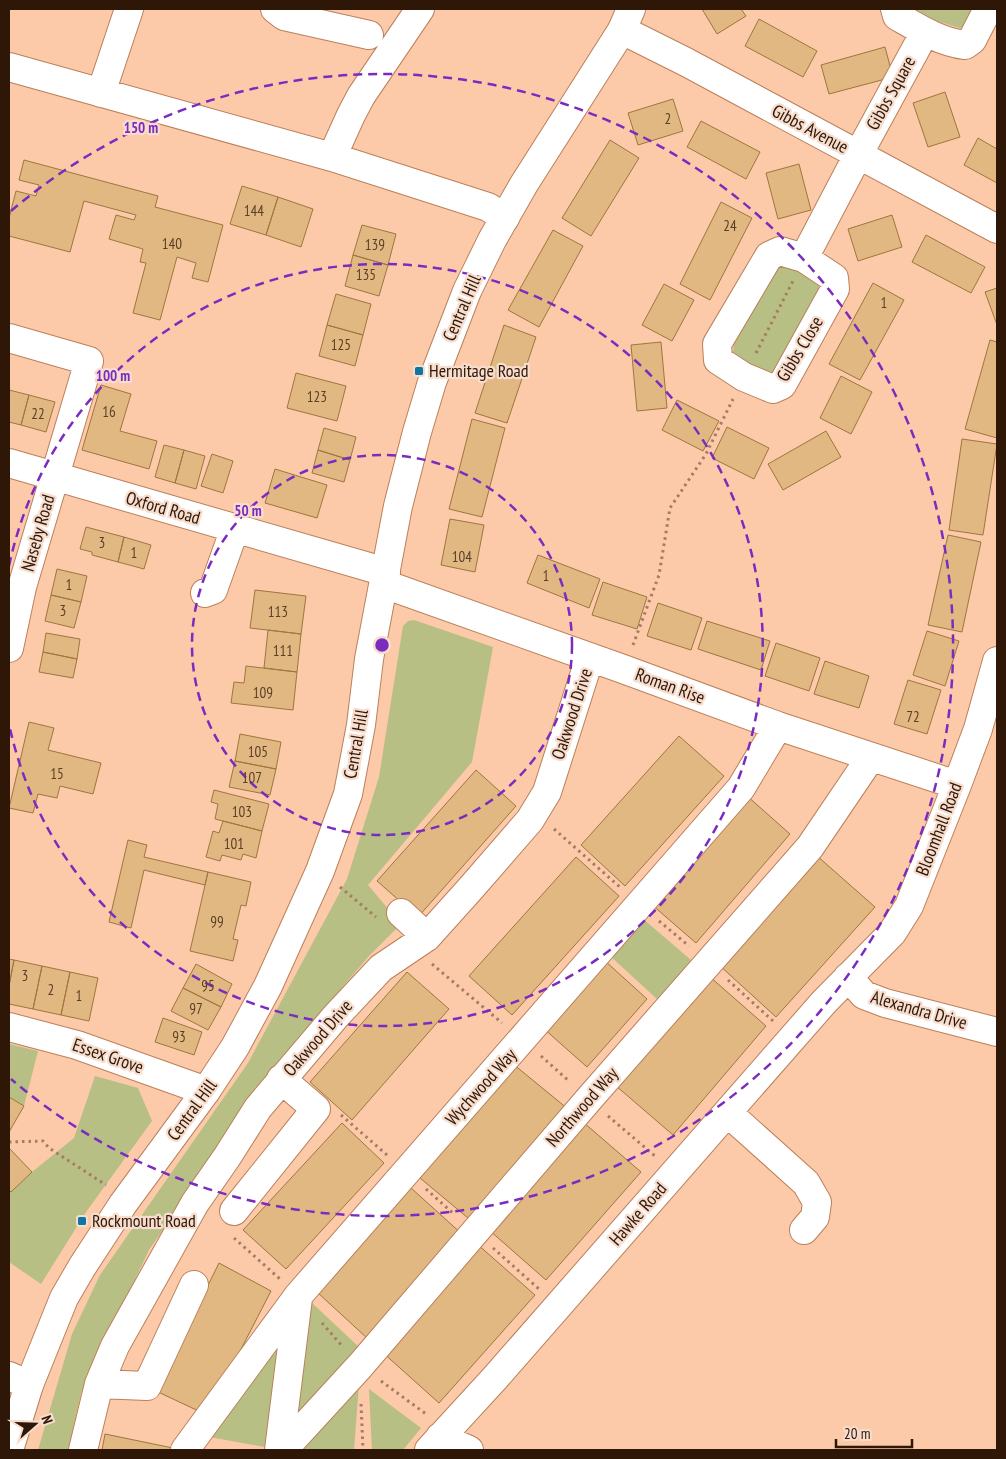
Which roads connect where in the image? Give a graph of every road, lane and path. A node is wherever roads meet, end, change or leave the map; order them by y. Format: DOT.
graph roads {
  1 [pos="130,9"];
  2 [pos="275,9"];
  3 [pos="420,9"];
  4 [pos="895,9"];
  5 [pos="988,9"];
  6 [pos="626,19"];
  7 [pos="925,32"];
  8 [pos="370,34"];
  9 [pos="9,67"];
  10 [pos="101,93"];
  11 [pos="858,155"];
  12 [pos="332,157"];
  13 [pos="505,218"];
  14 [pos="997,229"];
  15 [pos="804,258"];
  16 [pos="9,338"];
  17 [pos="744,377"];
  18 [pos="9,463"];
  19 [pos="54,477"];
  20 [pos="235,528"];
  21 [pos="385,578"];
  22 [pos="205,593"];
  23 [pos="9,648"];
  24 [pos="590,657"];
  25 [pos="997,661"];
  26 [pos="623,669"];
  27 [pos="778,726"];
  28 [pos="871,757"];
  29 [pos="957,785"];
  30 [pos="560,834"];
  31 [pos="320,871"];
  32 [pos="626,892"];
  33 [pos="391,917"];
  34 [pos="419,942"];
  35 [pos="848,977"];
  36 [pos="9,1027"];
  37 [pos="997,1032"];
  38 [pos="523,1040"];
  39 [pos="281,1079"];
  40 [pos="206,1091"];
  41 [pos="589,1099"];
  42 [pos="728,1113"];
  43 [pos="340,1114"];
  44 [pos="635,1139"];
  45 [pos="9,1142"];
  46 [pos="406,1171"];
  47 [pos="123,1204"];
  48 [pos="234,1211"];
  49 [pos="804,1230"];
  50 [pos="474,1232"];
  51 [pos="526,1276"];
  52 [pos="194,1285"];
  53 [pos="298,1296"];
  54 [pos="360,1366"];
  55 [pos="19,1381"];
  56 [pos="99,1384"];
  57 [pos="434,1444"];
  58 [pos="9,1450"];
  59 [pos="83,1450"];
  60 [pos="184,1450"];
  61 [pos="279,1450"];
  62 [pos="283,1450"];
  63 [pos="364,1450"];
  64 [pos="469,1450"];
  1 -- 10 [label="street"];
  2 -- 8 [label="street"];
  3 -- 12 [label="street"];
  4 -- 7 [label="street"];
  5 -- 7 [label="street"];
  6 -- 11 [label="street, Gibbs Avenue"];
  6 -- 13 [label="street, Central Hill"];
  7 -- 11 [label="street, Gibbs Square"];
  9 -- 10 [label="street"];
  10 -- 12 [label="street"];
  11 -- 14 [label="street, Gibbs Avenue"];
  11 -- 15 [label="street"];
  12 -- 13 [label="street"];
  13 -- 21 [label="street, Central Hill"];
  15 -- 17 [label="path"];
  15 -- 17 [label="street, Gibbs Close"];
  15 -- 17 [label="street, Gibbs Close"];
  16 -- 19 [label="street"];
  17 -- 26 [label="path"];
  18 -- 19 [label="street, Oxford Road"];
  19 -- 20 [label="street, Oxford Road"];
  19 -- 23 [label="street, Naseby Road"];
  20 -- 21 [label="street, Oxford Road"];
  20 -- 22 [label="street"];
  21 -- 24 [label="street, Roman Rise"];
  21 -- 31 [label="street, Central Hill"];
  24 -- 26 [label="street, Roman Rise"];
  24 -- 34 [label="street, Oakwood Drive"];
  25 -- 29 [label="street, Bloomhall Road"];
  26 -- 27 [label="street, Roman Rise"];
  27 -- 28 [label="street, Roman Rise"];
  27 -- 38 [label="street, Wychwood Way"];
  28 -- 29 [label="street, Roman Rise"];
  28 -- 41 [label="street, Northwood Way"];
  29 -- 35 [label="street, Bloomhall Road"];
  30 -- 32 [label="path"];
  31 -- 33 [label="path"];
  31 -- 40 [label="street, Central Hill"];
  33 -- 34 [label="street"];
  34 -- 38 [label="path"];
  34 -- 39 [label="street, Oakwood Drive"];
  35 -- 37 [label="street, Alexandra Drive"];
  35 -- 42 [label="street, Hawke Road"];
  36 -- 40 [label="street, Essex Grove"];
  38 -- 41 [label="path"];
  38 -- 46 [label="street, Wychwood Way"];
  39 -- 48 [label="street"];
  39 -- 56 [label="street, Oakwood Drive"];
  40 -- 47 [label="street, Central Hill"];
  41 -- 44 [label="path"];
  41 -- 50 [label="street, Northwood Way"];
  42 -- 49 [label="street"];
  42 -- 57 [label="street, Hawke Road"];
  43 -- 46 [label="path"];
  45 -- 47 [label="path"];
  46 -- 50 [label="path"];
  46 -- 53 [label="street, Wychwood Way"];
  47 -- 55 [label="street, Central Hill"];
  50 -- 51 [label="path"];
  50 -- 54 [label="street, Northwood Way"];
  52 -- 56 [label="street"];
  53 -- 60 [label="street, Wychwood Way"];
  53 -- 61 [label="street"];
  54 -- 62 [label="street, Northwood Way"];
  54 -- 63 [label="path"];
  55 -- 58 [label="street, Central Hill"];
  56 -- 59 [label="street, Oakwood Drive"];
  57 -- 64 [label="street"];
}
